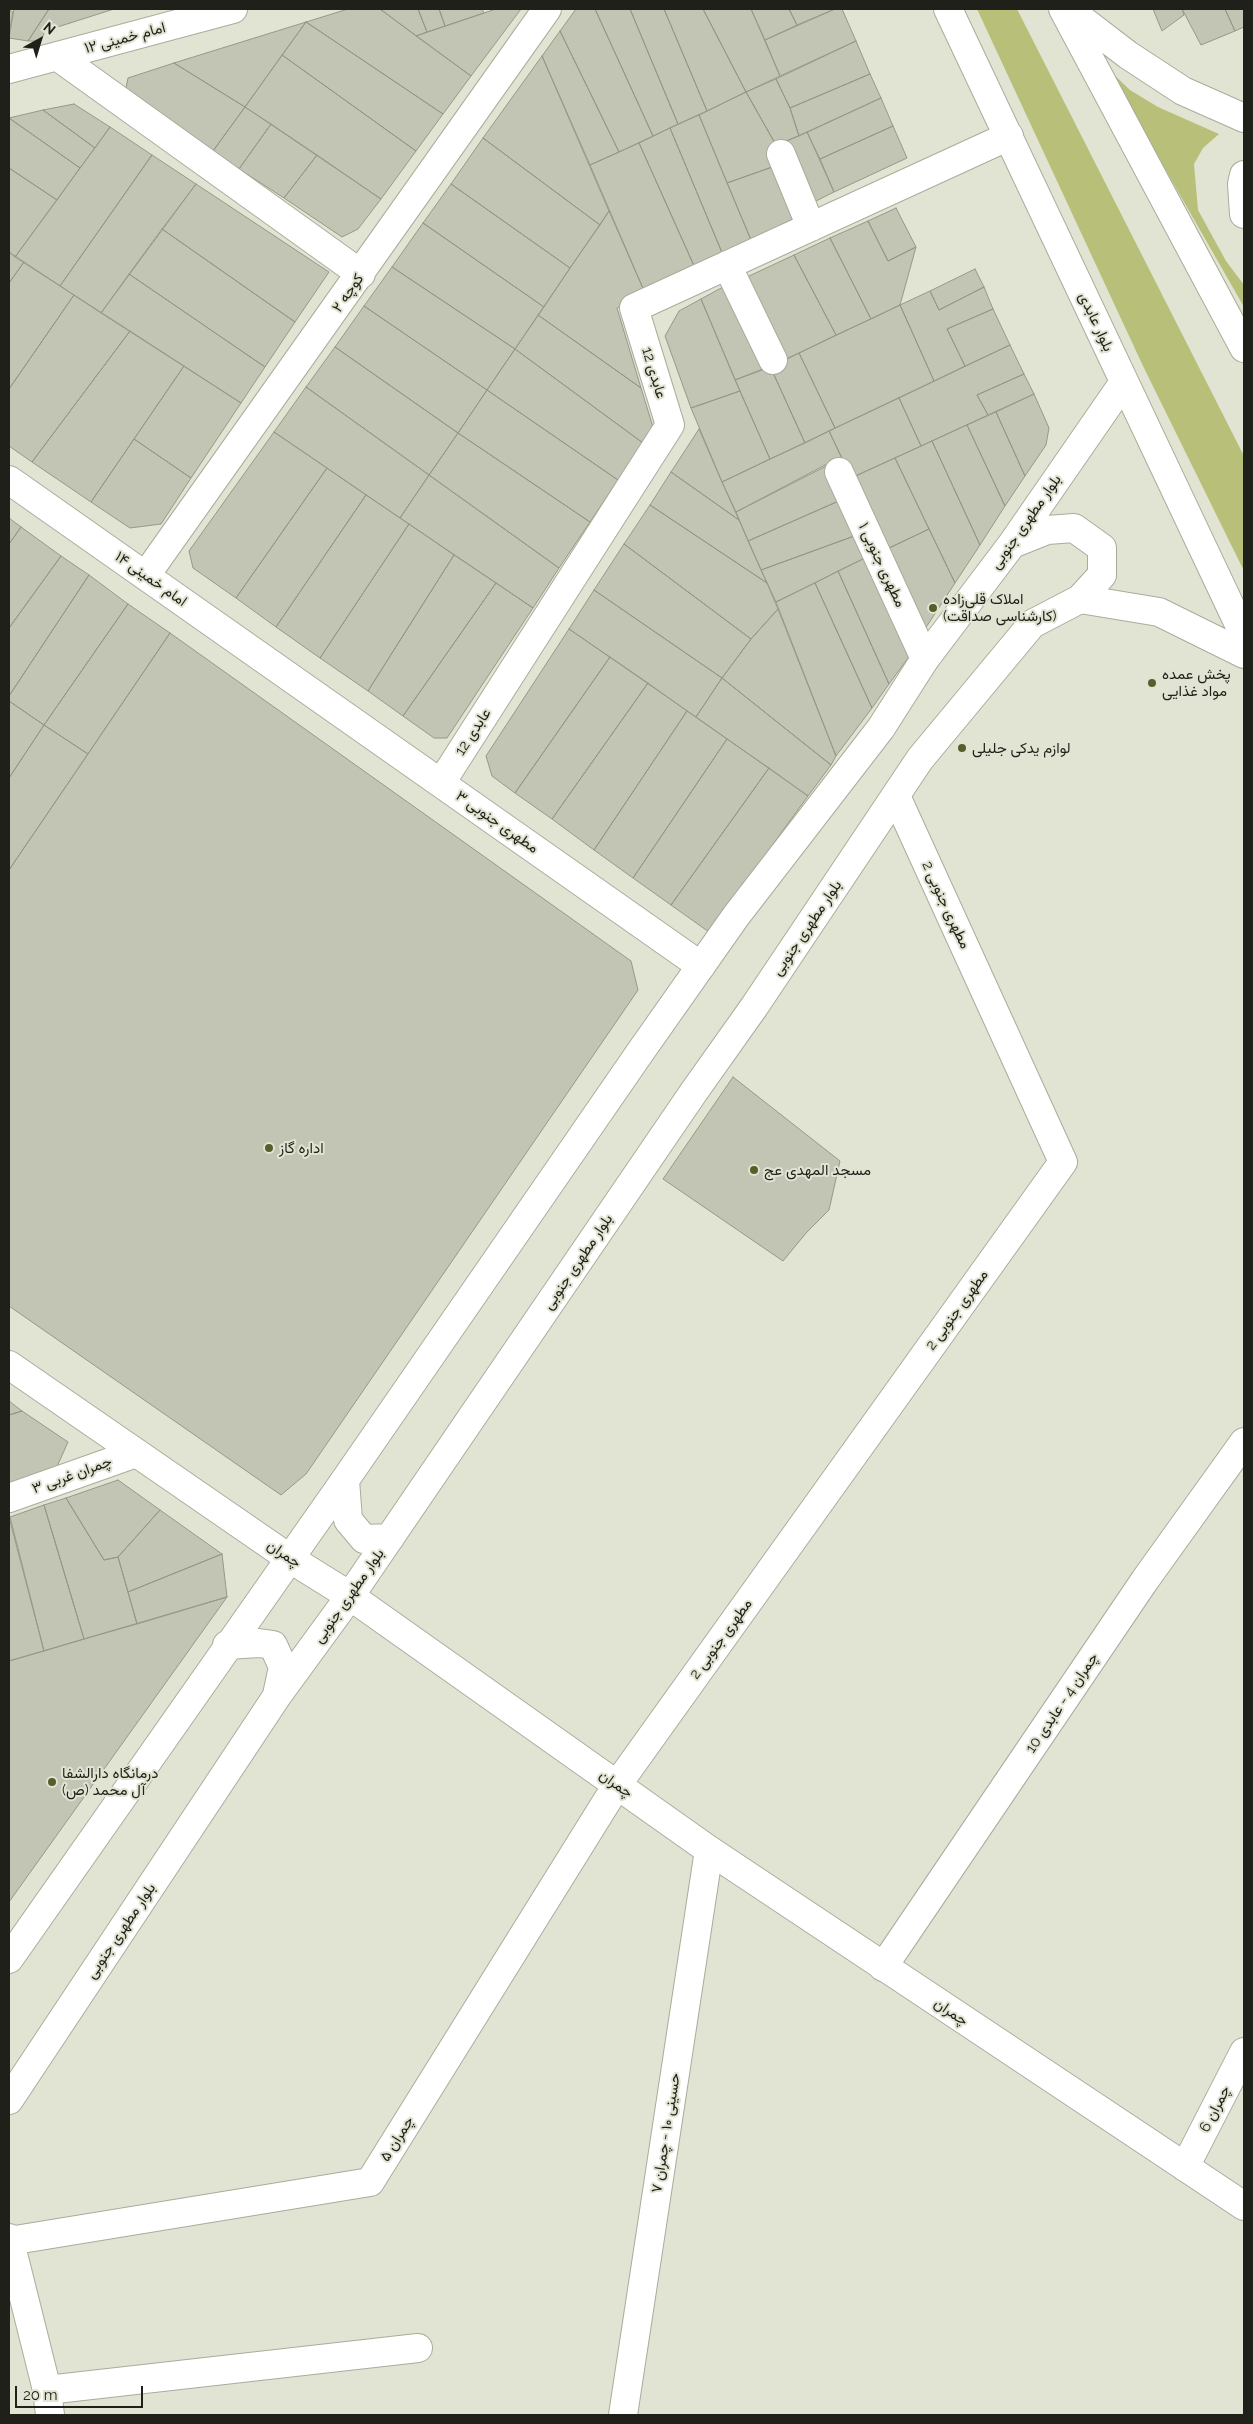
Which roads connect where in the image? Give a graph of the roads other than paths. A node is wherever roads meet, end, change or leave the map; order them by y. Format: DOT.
graph roads {
  1 [pos="547,9"];
  2 [pos="948,9"];
  3 [pos="1063,9"];
  4 [pos="1068,9"];
  5 [pos="220,11"];
  6 [pos="57,56"];
  7 [pos="9,69"];
  8 [pos="1244,118"];
  9 [pos="1009,136"];
  10 [pos="781,154"];
  11 [pos="1244,175"];
  12 [pos="1244,214"];
  13 [pos="811,227"];
  14 [pos="727,265"];
  15 [pos="361,274"];
  16 [pos="1244,348"];
  17 [pos="773,360"];
  18 [pos="1124,382"];
  19 [pos="839,472"];
  20 [pos="9,480"];
  21 [pos="1012,544"];
  22 [pos="146,575"];
  23 [pos="1080,599"];
  24 [pos="1244,636"];
  25 [pos="1244,654"];
  26 [pos="925,659"];
  27 [pos="293,678"];
  28 [pos="441,783"];
  29 [pos="896,796"];
  30 [pos="701,966"];
  31 [pos="9,1365"];
  32 [pos="1244,1442"];
  33 [pos="136,1452"];
  34 [pos="345,1480"];
  35 [pos="9,1498"];
  36 [pos="390,1538"];
  37 [pos="289,1558"];
  38 [pos="350,1596"];
  39 [pos="227,1646"];
  40 [pos="277,1696"];
  41 [pos="617,1785"];
  42 [pos="709,1850"];
  43 [pos="9,1959"];
  44 [pos="883,1967"];
  45 [pos="1244,2052"];
  46 [pos="9,2100"];
  47 [pos="1185,2167"];
  48 [pos="1239,2206"];
  49 [pos="9,2239"];
  50 [pos="418,2348"];
  51 [pos="48,2402"];
  52 [pos="622,2415"];
  1 -- 15 [label="street, کوچه ۲"];
  2 -- 9 [label="street, بلوار عابدی"];
  3 -- 16 [label="street"];
  4 -- 8 [label="street"];
  5 -- 6 [label="street, امام خمینی ۱۲"];
  6 -- 7 [label="street, امام خمینی ۱۲"];
  6 -- 15 [label="street"];
  9 -- 13 [label="street, عابدی 12"];
  9 -- 18 [label="street, بلوار عابدی"];
  10 -- 13 [label="street"];
  11 -- 12 [label="street"];
  13 -- 14 [label="street, عابدی 12"];
  14 -- 17 [label="street"];
  14 -- 28 [label="street, عابدی 12"];
  15 -- 22 [label="street, کوچه ۲"];
  18 -- 21 [label="street, بلوار مطهری جنوبی"];
  18 -- 24 [label="street, بلوار عابدی"];
  19 -- 26 [label="street, مطهری جنوبی ۱"];
  20 -- 22 [label="street, امام خمینی ۱۴"];
  21 -- 23 [label="street, بلوار مطهری جنوبی"];
  21 -- 26 [label="street, بلوار مطهری جنوبی"];
  22 -- 27 [label="street, امام خمینی ۱۴"];
  23 -- 25 [label="street"];
  23 -- 29 [label="street, بلوار مطهری جنوبی"];
  26 -- 30 [label="street, بلوار مطهری جنوبی"];
  27 -- 28 [label="street, مطهری جنوبی ۳"];
  28 -- 30 [label="street, مطهری جنوبی ۳"];
  29 -- 36 [label="street, بلوار مطهری جنوبی"];
  29 -- 41 [label="street, مطهری جنوبی 2"];
  30 -- 34 [label="street, بلوار مطهری جنوبی"];
  31 -- 33 [label="street, چمران"];
  32 -- 44 [label="street, چمران 4 - عابدی 10"];
  33 -- 35 [label="street, چمران غربی ۳"];
  33 -- 37 [label="street, چمران"];
  34 -- 36 [label="street"];
  34 -- 37 [label="street, بلوار مطهری جنوبی"];
  36 -- 38 [label="street, بلوار مطهری جنوبی"];
  37 -- 38 [label="street, چمران"];
  37 -- 39 [label="street, بلوار مطهری جنوبی"];
  38 -- 40 [label="street, بلوار مطهری جنوبی"];
  38 -- 41 [label="street, چمران"];
  39 -- 40 [label="street"];
  39 -- 43 [label="street, بلوار مطهری جنوبی"];
  40 -- 46 [label="street, بلوار مطهری جنوبی"];
  41 -- 42 [label="street, چمران"];
  41 -- 49 [label="street, چمران ۵"];
  42 -- 44 [label="street, چمران"];
  42 -- 52 [label="street, حسينی ۱۰ - چمران ۷"];
  44 -- 47 [label="street, چمران"];
  45 -- 47 [label="street, چمران 6"];
  47 -- 48 [label="street, چمران"];
  49 -- 51 [label="street"];
  50 -- 51 [label="street"];
}
